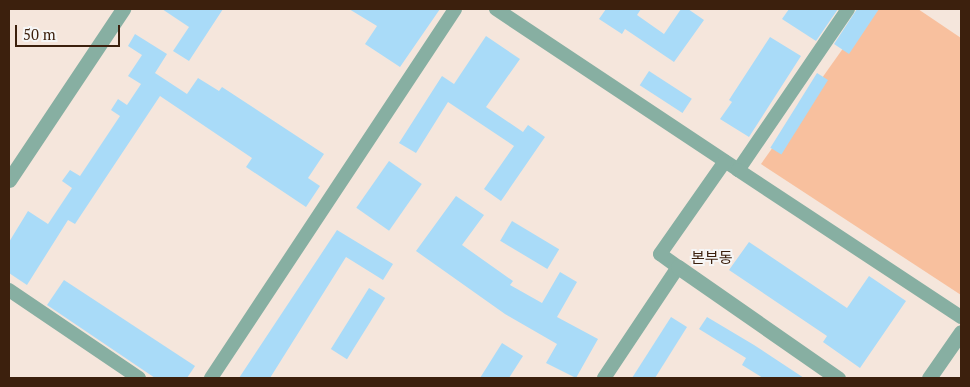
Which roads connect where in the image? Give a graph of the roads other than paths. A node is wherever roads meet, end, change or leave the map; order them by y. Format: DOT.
graph roads {
  1 [pos="123,9"];
  2 [pos="456,9"];
  3 [pos="496,9"];
  4 [pos="848,9"];
  5 [pos="725,161"];
  6 [pos="738,170"];
  7 [pos="9,180"];
  8 [pos="678,267"];
  9 [pos="9,290"];
  10 [pos="961,317"];
  11 [pos="961,332"];
  12 [pos="138,378"];
  13 [pos="211,378"];
  14 [pos="604,378"];
  15 [pos="838,378"];
  16 [pos="930,378"];
  1 -- 7 [label="street"];
  2 -- 13 [label="street"];
  3 -- 5 [label="street"];
  4 -- 6 [label="street"];
  5 -- 6 [label="street"];
  5 -- 8 [label="street"];
  6 -- 10 [label="street"];
  8 -- 14 [label="street"];
  8 -- 15 [label="street"];
  9 -- 12 [label="street"];
  11 -- 16 [label="street"];
}
